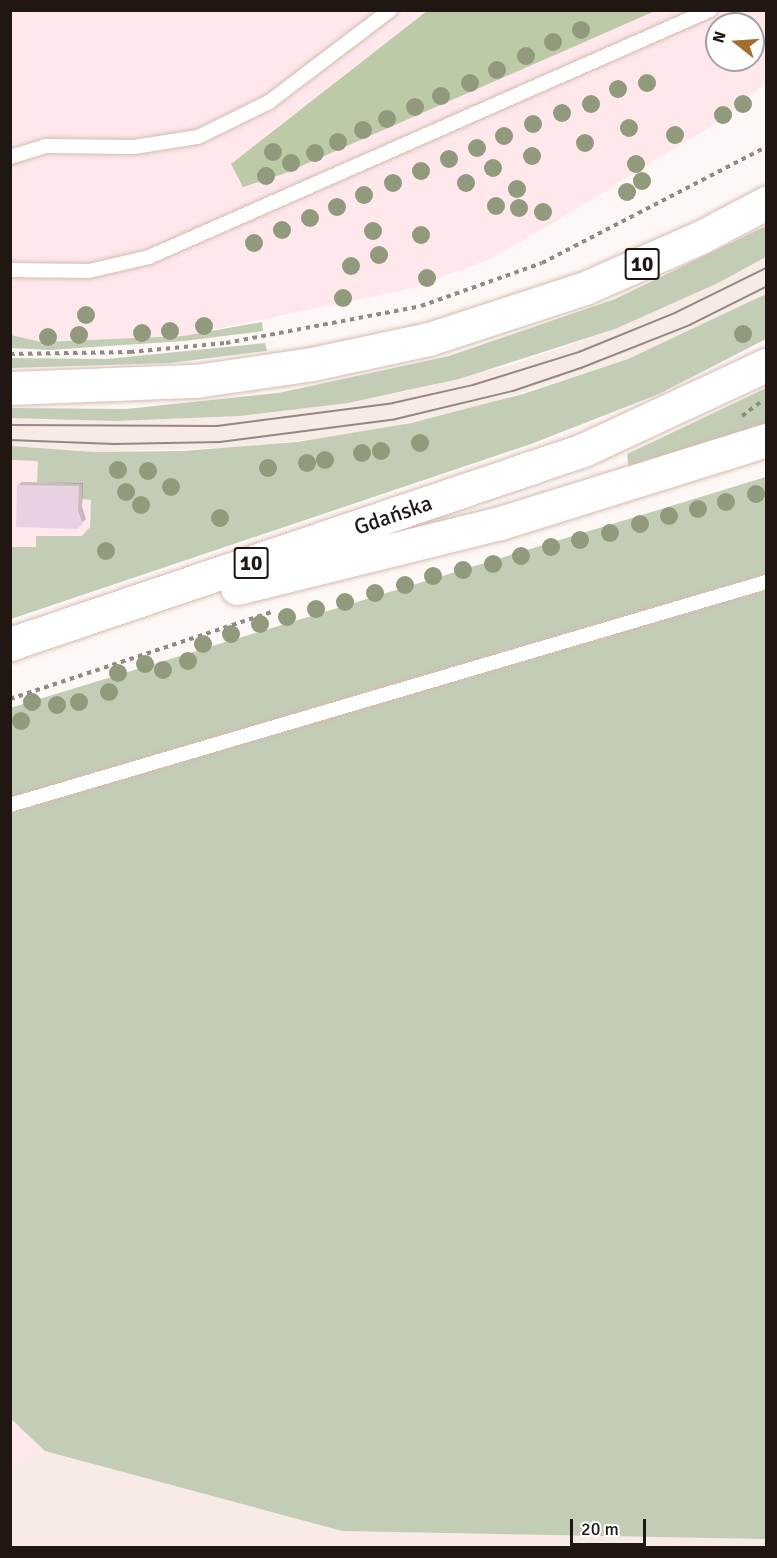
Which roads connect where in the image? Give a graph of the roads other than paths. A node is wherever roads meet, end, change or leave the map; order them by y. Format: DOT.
graph roads {
  1 [pos="390,10"];
  2 [pos="710,10"];
  3 [pos="10,157"];
  4 [pos="766,203"];
  5 [pos="10,270"];
  6 [pos="766,365"];
  7 [pos="14,388"];
  8 [pos="766,440"];
  9 [pos="766,582"];
  10 [pos="13,644"];
  11 [pos="10,805"];
  1 -- 3 [label="lane"];
  2 -- 5 [label="lane"];
  4 -- 7 [label="main road, 10"];
  6 -- 10 [label="main road, Gdańska / 10"];
  8 -- 10 [label="main road"];
  9 -- 11 [label="lane"];
}
